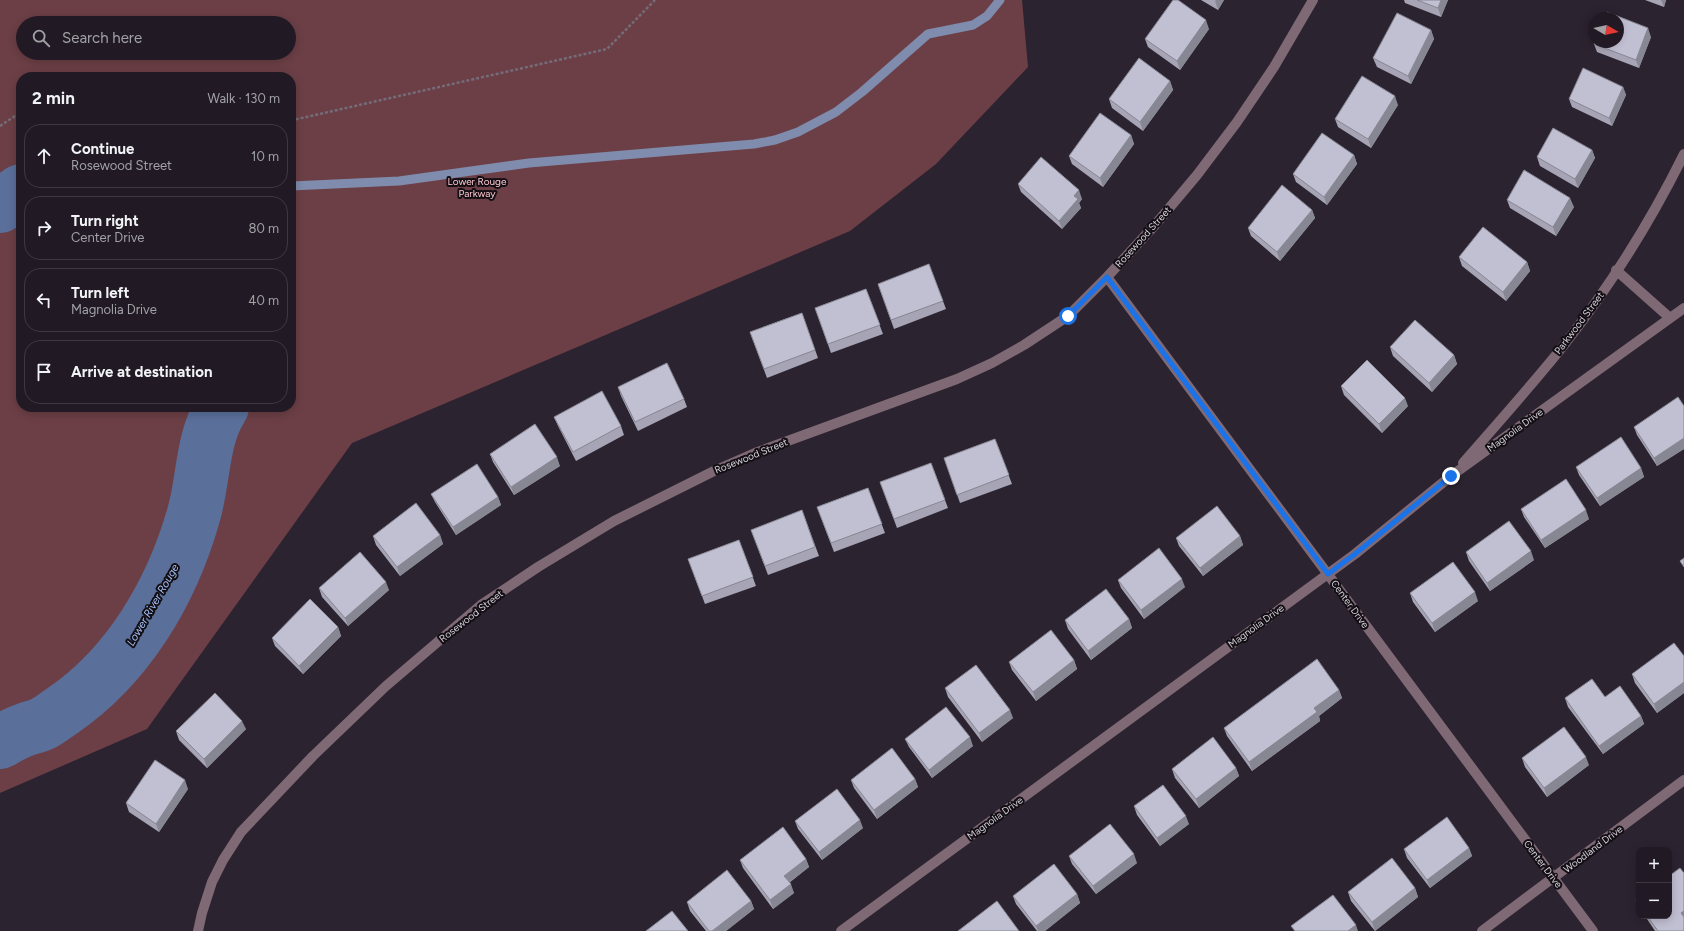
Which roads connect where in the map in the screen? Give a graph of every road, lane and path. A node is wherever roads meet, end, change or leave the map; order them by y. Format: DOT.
graph roads {
  1 [pos="655,0"];
  2 [pos="1313,0"];
  3 [pos="16,115"];
  4 [pos="296,119"];
  5 [pos="0,126"];
  6 [pos="1684,154"];
  7 [pos="1616,270"];
  8 [pos="1107,277"];
  9 [pos="1684,308"];
  10 [pos="1670,318"];
  11 [pos="1451,476"];
  12 [pos="1328,574"];
  13 [pos="1684,780"];
  14 [pos="1553,878"];
  15 [pos="198,931"];
  16 [pos="841,931"];
  17 [pos="1482,931"];
  18 [pos="1593,931"];
  1 -- 4 [label="path"];
  2 -- 8 [label="street, Rosewood Street"];
  3 -- 5 [label="path"];
  6 -- 7 [label="street, Parkwood Street"];
  7 -- 10 [label="street"];
  7 -- 11 [label="street, Parkwood Street"];
  8 -- 12 [label="street, Center Drive"];
  8 -- 15 [label="street, Rosewood Street"];
  9 -- 10 [label="street, Magnolia Drive"];
  10 -- 11 [label="street, Magnolia Drive"];
  11 -- 12 [label="street, Magnolia Drive"];
  12 -- 14 [label="street, Center Drive"];
  12 -- 16 [label="street, Magnolia Drive"];
  13 -- 14 [label="street, Woodland Drive"];
  14 -- 17 [label="street, Woodland Drive"];
  14 -- 18 [label="street, Center Drive"];
}
